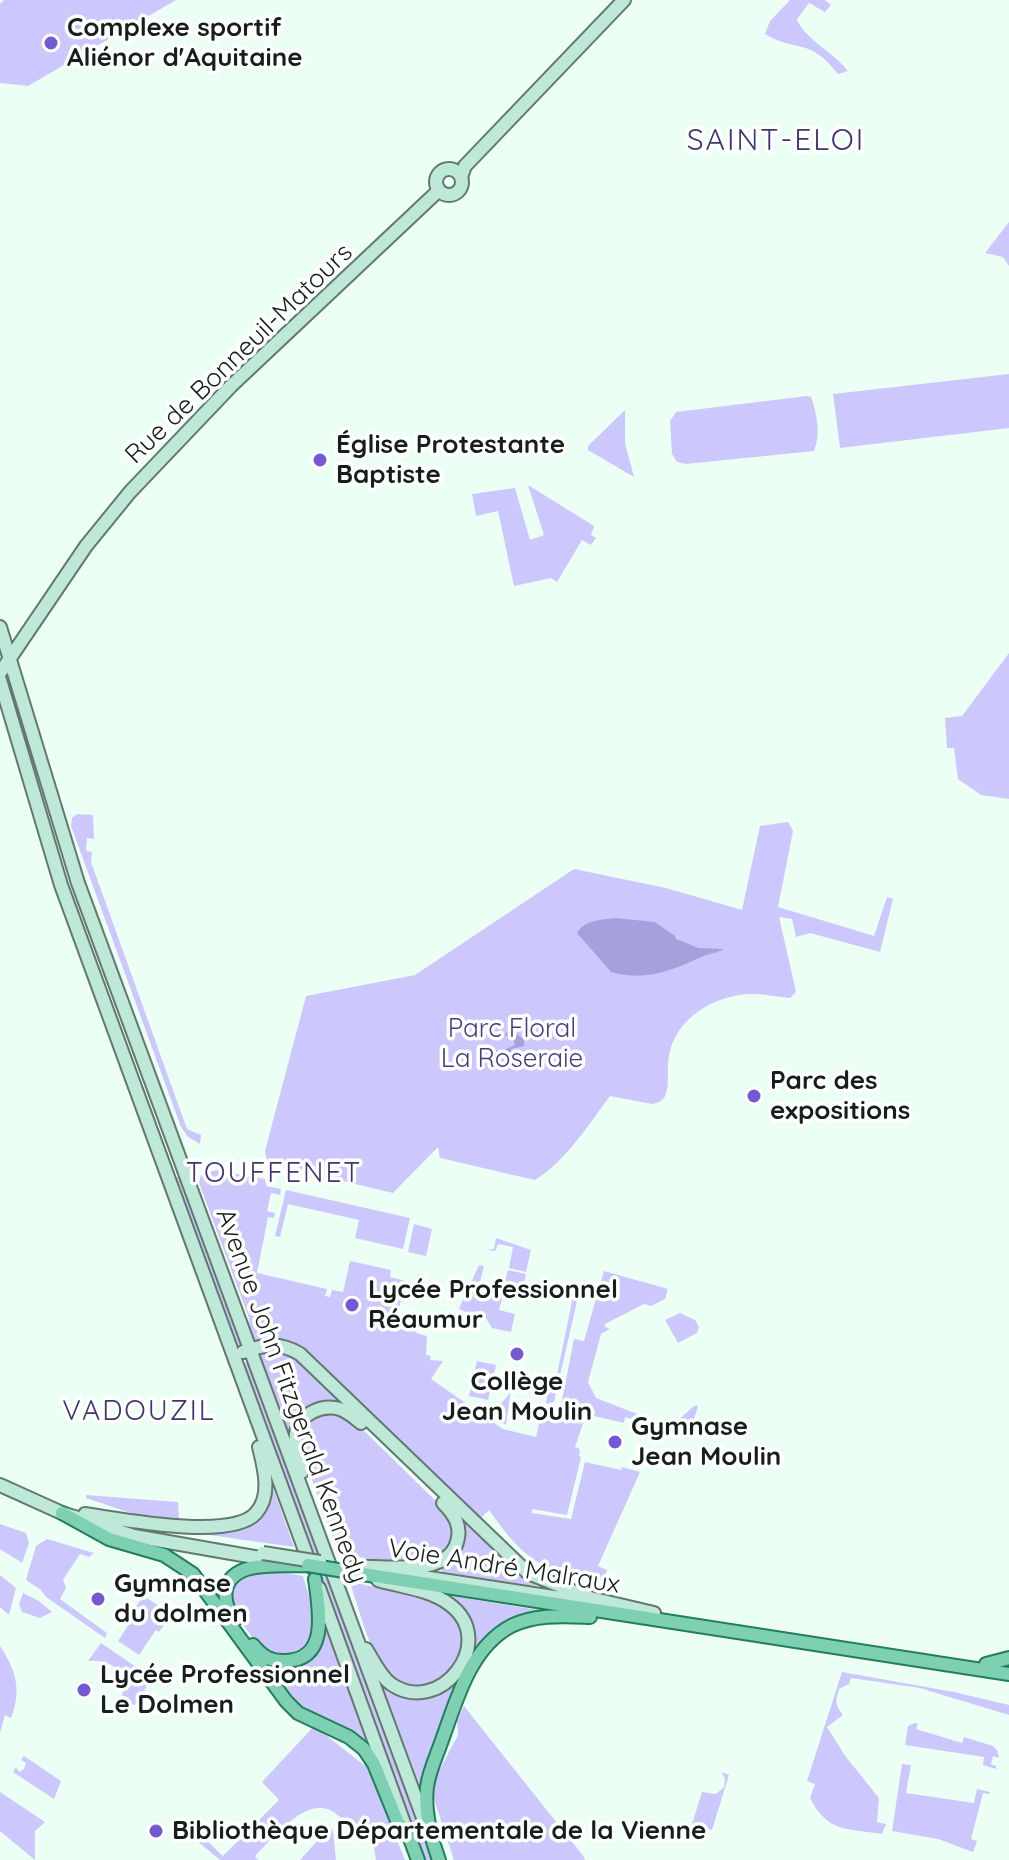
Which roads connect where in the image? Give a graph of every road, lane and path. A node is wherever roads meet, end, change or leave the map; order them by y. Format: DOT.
graph roads {
  1 [pos="624,0"];
  2 [pos="459,171"];
  3 [pos="439,191"];
  4 [pos="0,626"];
  5 [pos="28,632"];
  6 [pos="5,654"];
  7 [pos="0,676"];
  8 [pos="18,686"];
  9 [pos="250,1349"];
  10 [pos="232,1355"];
  11 [pos="244,1388"];
  12 [pos="0,1478"];
  13 [pos="0,1485"];
  14 [pos="62,1513"];
  15 [pos="85,1514"];
  16 [pos="316,1529"];
  17 [pos="263,1556"];
  18 [pos="308,1565"];
  19 [pos="355,1570"];
  20 [pos="315,1579"];
  21 [pos="654,1616"];
  22 [pos="354,1632"];
  23 [pos="1009,1658"];
  24 [pos="986,1664"];
  25 [pos="1009,1667"];
  26 [pos="1009,1674"];
  27 [pos="409,1836"];
  28 [pos="434,1847"];
  29 [pos="418,1860"];
  30 [pos="439,1860"];
  1 -- 2 [label="main road"];
  2 -- 3 [label="main road"];
  2 -- 3 [label="main road"];
  3 -- 5 [label="main road, Rue de Bonneuil-Matours"];
  4 -- 5 [label="main road"];
  4 -- 6 [label="main road, Avenue John Fitzgerald Kennedy"];
  5 -- 6 [label="main road, Rue de Bonneuil-Matours"];
  6 -- 7 [label="main road, Rue de Bonneuil-Matours"];
  6 -- 8 [label="main road, Avenue John Fitzgerald Kennedy"];
  7 -- 8 [label="main road"];
  7 -- 10 [label="main road, Avenue John Fitzgerald Kennedy"];
  8 -- 9 [label="main road, Avenue John Fitzgerald Kennedy"];
  9 -- 10 [label="main road"];
  9 -- 16 [label="main road, Avenue John Fitzgerald Kennedy"];
  9 -- 21 [label="main road"];
  10 -- 11 [label="main road, Avenue John Fitzgerald Kennedy"];
  11 -- 15 [label="main road"];
  11 -- 20 [label="main road, Avenue John Fitzgerald Kennedy"];
  12 -- 15 [label="main road, Voie André Malraux"];
  13 -- 14 [label="main road, Voie André Malraux"];
  14 -- 17 [label="main road, Voie André Malraux"];
  14 -- 27 [label="main road"];
  15 -- 17 [label="main road, Voie André Malraux"];
  16 -- 19 [label="main road"];
  16 -- 22 [label="main road, Avenue John Fitzgerald Kennedy"];
  17 -- 18 [label="main road, Voie André Malraux, bridge"];
  17 -- 19 [label="main road, Voie André Malraux, bridge"];
  18 -- 19 [label="main road, Voie André Malraux, bridge"];
  18 -- 20 [label="main road"];
  19 -- 21 [label="main road, Voie André Malraux"];
  19 -- 22 [label="main road"];
  20 -- 27 [label="main road, Avenue John Fitzgerald Kennedy"];
  21 -- 24 [label="main road, Voie André Malraux"];
  21 -- 26 [label="main road, Voie André Malraux"];
  21 -- 28 [label="main road"];
  22 -- 28 [label="main road, Avenue John Fitzgerald Kennedy"];
  23 -- 24 [label="main road"];
  24 -- 25 [label="main road, Voie André Malraux"];
  27 -- 29 [label="main road, Avenue John Fitzgerald Kennedy"];
  28 -- 30 [label="main road, Avenue John Fitzgerald Kennedy"];
}
